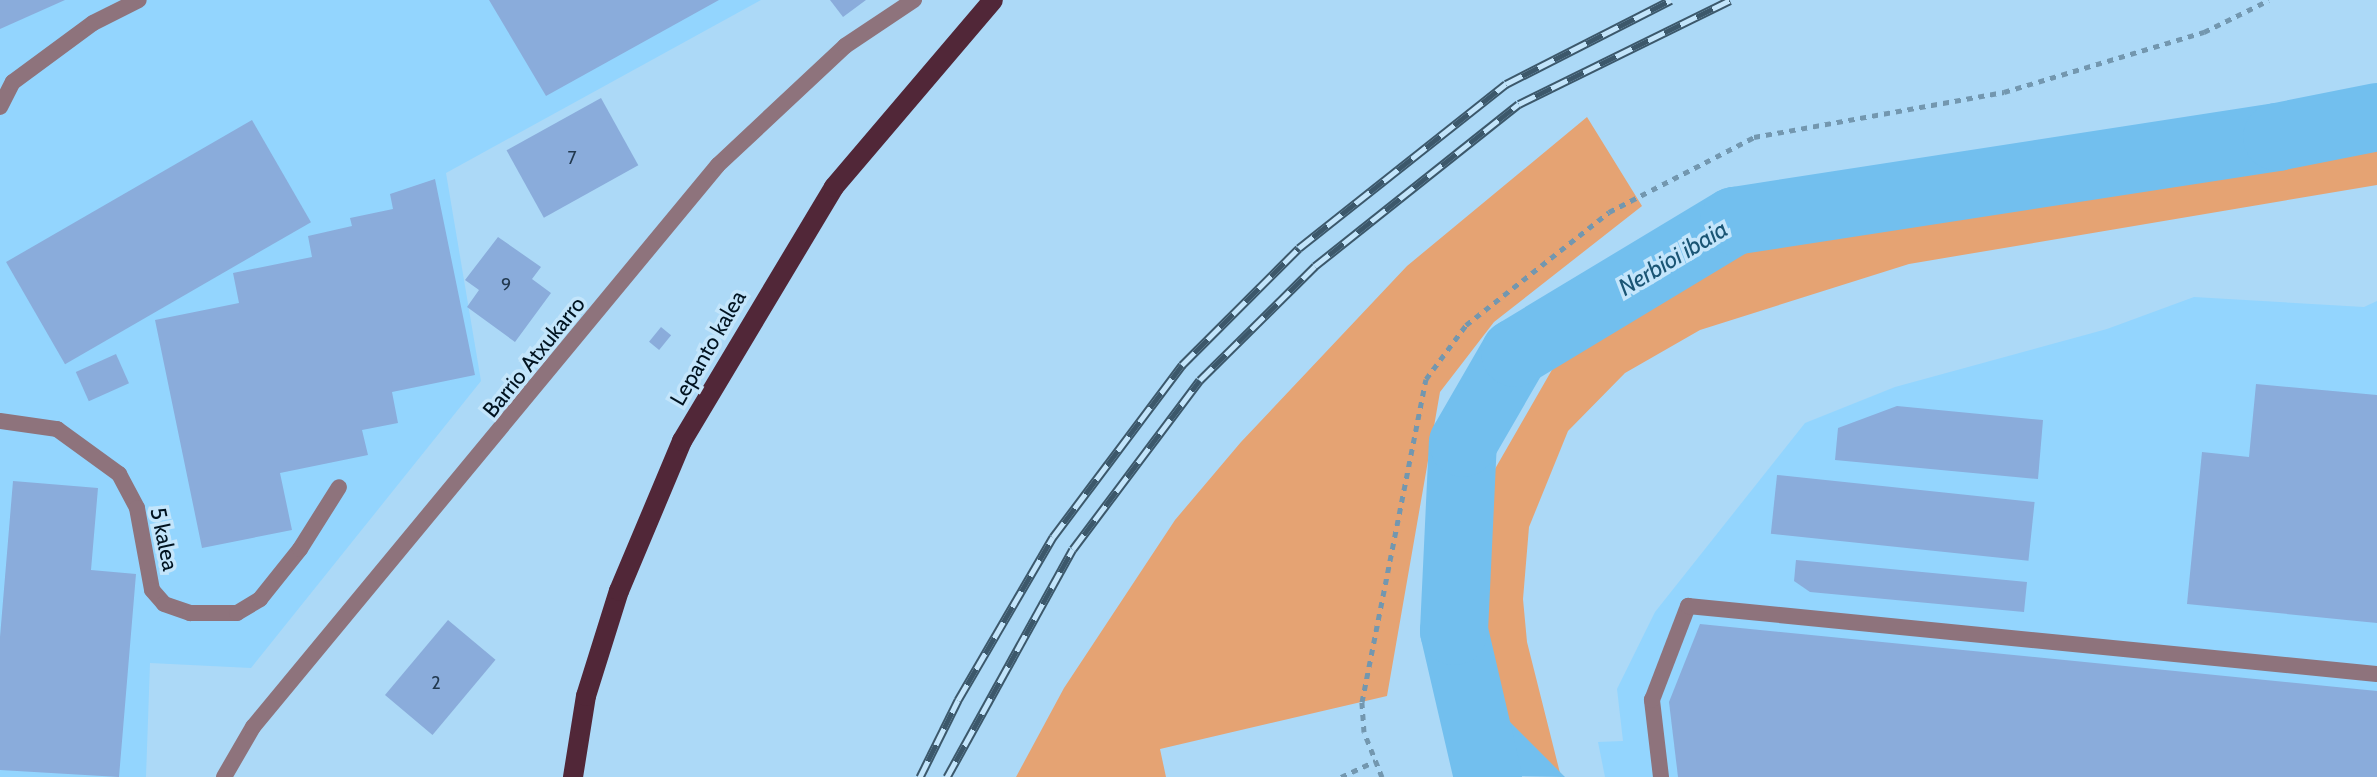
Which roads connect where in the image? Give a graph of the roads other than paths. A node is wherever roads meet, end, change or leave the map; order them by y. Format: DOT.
graph roads {
  1 [pos="139,0"];
  2 [pos="914,0"];
  3 [pos="993,0"];
  4 [pos="0,107"];
  5 [pos="0,421"];
  6 [pos="339,487"];
  7 [pos="2377,674"];
  8 [pos="224,777"];
  9 [pos="573,777"];
  10 [pos="1661,777"];
  1 -- 4 [label="street"];
  2 -- 8 [label="street, Barrio Atxukarro"];
  3 -- 9 [label="main road, Lepanto kalea"];
  5 -- 6 [label="street, 5 kalea"];
  7 -- 10 [label="street"];
}
